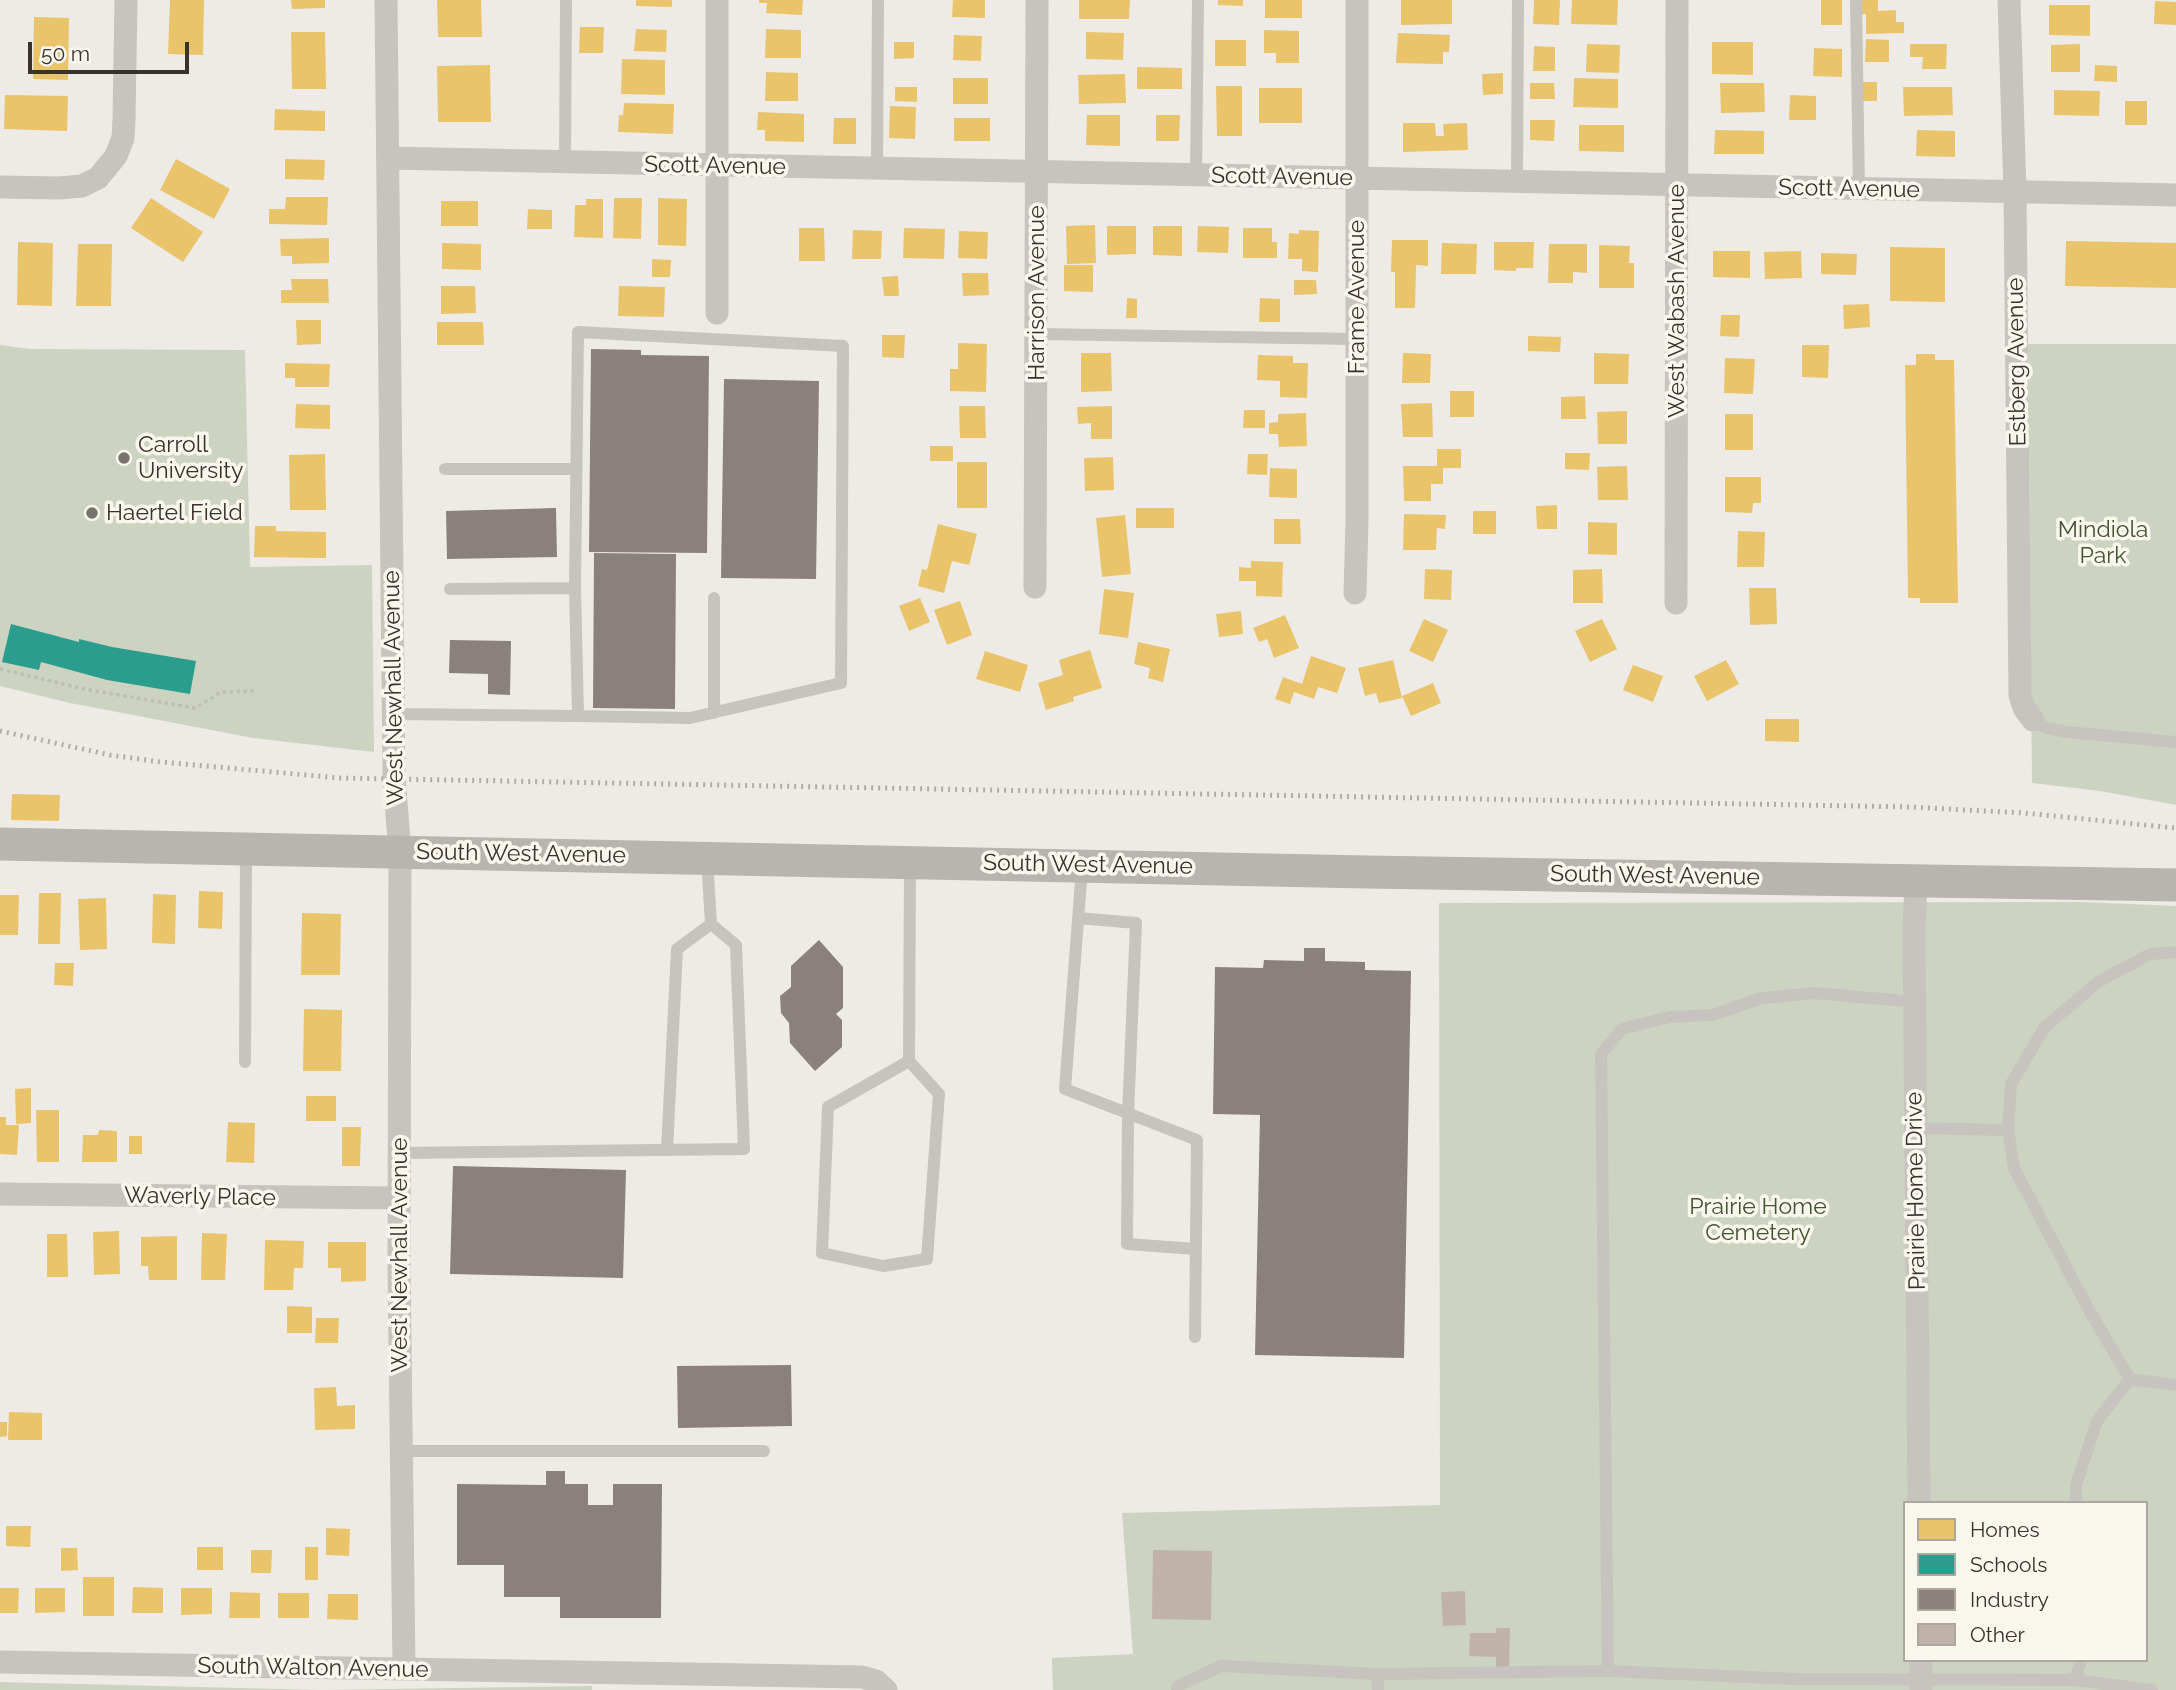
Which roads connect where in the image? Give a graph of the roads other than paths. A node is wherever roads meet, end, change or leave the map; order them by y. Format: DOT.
graph roads {
  1 [pos="127,0"];
  2 [pos="386,0"];
  3 [pos="566,0"];
  4 [pos="717,0"];
  5 [pos="878,0"];
  6 [pos="1037,0"];
  7 [pos="1198,0"];
  8 [pos="1357,0"];
  9 [pos="1518,0"];
  10 [pos="1677,0"];
  11 [pos="1856,0"];
  12 [pos="2009,0"];
  13 [pos="388,158"];
  14 [pos="565,163"];
  15 [pos="717,166"];
  16 [pos="877,169"];
  17 [pos="1037,172"];
  18 [pos="1196,175"];
  19 [pos="1357,179"];
  20 [pos="1517,182"];
  21 [pos="1678,186"];
  22 [pos="0,187"];
  23 [pos="1859,189"];
  24 [pos="2015,192"];
  25 [pos="2176,195"];
  26 [pos="717,313"];
  27 [pos="1037,334"];
  28 [pos="1357,339"];
  29 [pos="446,469"];
  30 [pos="576,469"];
  31 [pos="1035,586"];
  32 [pos="575,588"];
  33 [pos="450,589"];
  34 [pos="1354,593"];
  35 [pos="714,598"];
  36 [pos="1676,603"];
  37 [pos="714,713"];
  38 [pos="393,714"];
  39 [pos="578,716"];
  40 [pos="2033,720"];
  41 [pos="2176,742"];
  42 [pos="0,844"];
  43 [pos="247,849"];
  44 [pos="400,852"];
  45 [pos="707,858"];
  46 [pos="910,862"];
  47 [pos="1082,864"];
  48 [pos="1916,880"];
  49 [pos="2176,885"];
  50 [pos="1078,918"];
  51 [pos="711,924"];
  52 [pos="2176,952"];
  53 [pos="1915,1002"];
  54 [pos="909,1061"];
  55 [pos="245,1062"];
  56 [pos="1128,1114"];
  57 [pos="1916,1128"];
  58 [pos="2008,1130"];
  59 [pos="667,1150"];
  60 [pos="399,1153"];
  61 [pos="0,1194"];
  62 [pos="399,1198"];
  63 [pos="1196,1249"];
  64 [pos="1195,1337"];
  65 [pos="2130,1379"];
  66 [pos="2176,1385"];
  67 [pos="401,1451"];
  68 [pos="764,1451"];
  69 [pos="1919,1501"];
  70 [pos="2076,1501"];
  71 [pos="0,1662"];
  72 [pos="2080,1662"];
  73 [pos="404,1669"];
  74 [pos="1608,1671"];
  75 [pos="1377,1674"];
  76 [pos="1921,1676"];
  77 [pos="2075,1680"];
  78 [pos="881,1686"];
  79 [pos="1177,1690"];
  80 [pos="1378,1690"];
  81 [pos="2152,1690"];
  1 -- 22 [label="street"];
  2 -- 13 [label="street, West Newhall Avenue"];
  3 -- 14 [label="lane"];
  4 -- 15 [label="street"];
  5 -- 16 [label="lane"];
  6 -- 17 [label="street, Harrison Avenue"];
  7 -- 18 [label="lane"];
  8 -- 19 [label="street, Frame Avenue"];
  9 -- 20 [label="lane"];
  10 -- 21 [label="street, West Wabash Avenue"];
  11 -- 23 [label="lane"];
  12 -- 24 [label="street, Estberg Avenue"];
  13 -- 14 [label="street, Scott Avenue"];
  13 -- 38 [label="street, West Newhall Avenue"];
  14 -- 15 [label="street, Scott Avenue"];
  15 -- 16 [label="street, Scott Avenue"];
  15 -- 26 [label="street"];
  16 -- 17 [label="street, Scott Avenue"];
  17 -- 18 [label="street, Scott Avenue"];
  17 -- 27 [label="street, Harrison Avenue"];
  18 -- 19 [label="street, Scott Avenue"];
  19 -- 20 [label="street, Scott Avenue"];
  19 -- 28 [label="street, Frame Avenue"];
  20 -- 21 [label="street, Scott Avenue"];
  21 -- 23 [label="street, Scott Avenue"];
  21 -- 36 [label="street, West Wabash Avenue"];
  23 -- 24 [label="street, Scott Avenue"];
  24 -- 25 [label="street, Scott Avenue"];
  24 -- 40 [label="street, Estberg Avenue"];
  27 -- 28 [label="lane"];
  27 -- 31 [label="street, Harrison Avenue"];
  28 -- 34 [label="street, Frame Avenue"];
  29 -- 30 [label="lane"];
  30 -- 32 [label="lane"];
  30 -- 37 [label="lane"];
  32 -- 33 [label="lane"];
  32 -- 39 [label="lane"];
  35 -- 37 [label="lane"];
  37 -- 39 [label="lane"];
  38 -- 39 [label="lane"];
  38 -- 44 [label="street, West Newhall Avenue"];
  40 -- 41 [label="lane"];
  42 -- 43 [label="street, South West Avenue"];
  43 -- 44 [label="street, South West Avenue"];
  43 -- 55 [label="lane"];
  44 -- 45 [label="street, South West Avenue"];
  44 -- 60 [label="street, West Newhall Avenue"];
  45 -- 46 [label="street, South West Avenue"];
  45 -- 51 [label="lane"];
  46 -- 47 [label="street, South West Avenue"];
  46 -- 54 [label="lane"];
  47 -- 48 [label="street, South West Avenue"];
  47 -- 50 [label="lane"];
  48 -- 49 [label="street, South West Avenue"];
  48 -- 53 [label="street, Prairie Home Drive"];
  50 -- 56 [label="lane"];
  50 -- 56 [label="lane"];
  51 -- 59 [label="lane"];
  51 -- 59 [label="lane"];
  52 -- 58 [label="lane"];
  53 -- 57 [label="street, Prairie Home Drive"];
  53 -- 74 [label="lane"];
  54 -- 54 [label="lane"];
  56 -- 63 [label="lane"];
  56 -- 63 [label="lane"];
  57 -- 58 [label="lane"];
  57 -- 69 [label="street, Prairie Home Drive"];
  58 -- 65 [label="lane"];
  59 -- 60 [label="lane"];
  60 -- 62 [label="street, West Newhall Avenue"];
  61 -- 62 [label="street, Waverly Place"];
  62 -- 67 [label="street, West Newhall Avenue"];
  63 -- 64 [label="lane"];
  65 -- 66 [label="lane"];
  65 -- 70 [label="lane"];
  67 -- 68 [label="lane"];
  67 -- 73 [label="street, West Newhall Avenue"];
  71 -- 73 [label="street, South Walton Avenue"];
  72 -- 77 [label="lane"];
  73 -- 78 [label="street, South Walton Avenue"];
  74 -- 75 [label="lane"];
  74 -- 76 [label="lane"];
  75 -- 79 [label="lane"];
  75 -- 80 [label="lane"];
  76 -- 77 [label="lane"];
  77 -- 81 [label="lane"];
}
